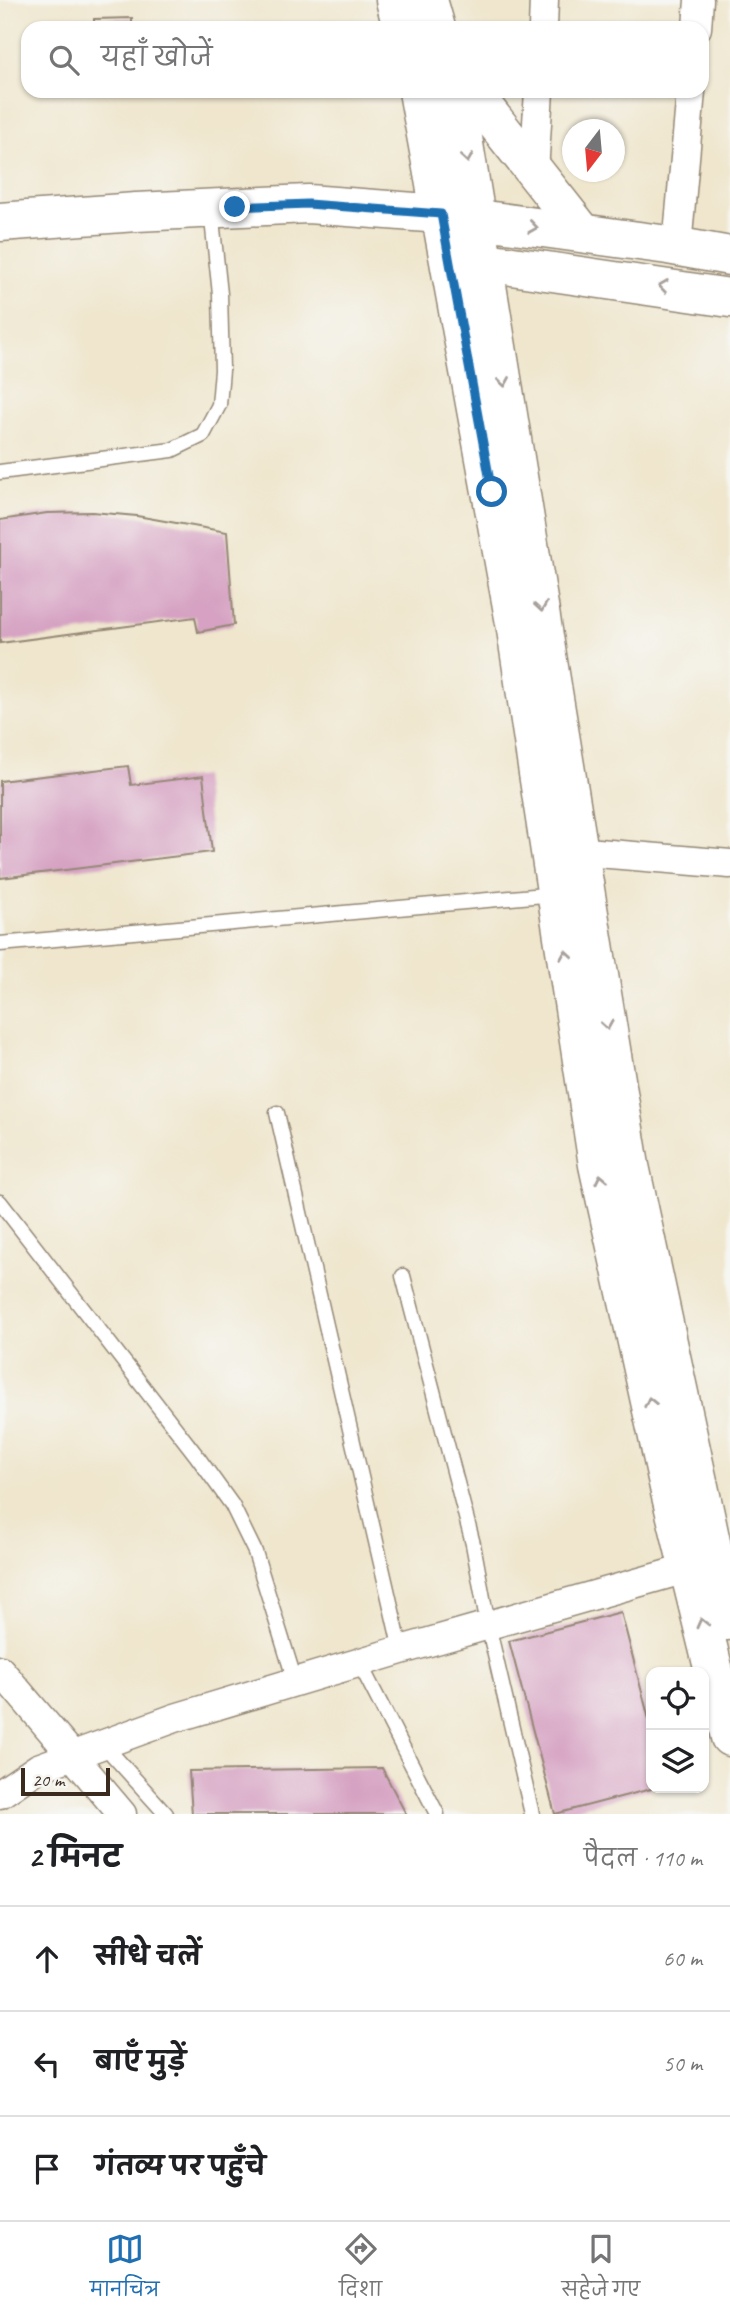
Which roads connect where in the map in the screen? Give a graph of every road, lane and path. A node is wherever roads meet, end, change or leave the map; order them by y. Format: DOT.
graph roads {
  1 [pos="395,0"];
  2 [pos="428,0"];
  3 [pos="544,0"];
  4 [pos="699,0"];
  5 [pos="400,21"];
  6 [pos="434,21"];
  7 [pos="543,21"];
  8 [pos="697,21"];
  9 [pos="420,98"];
  10 [pos="454,98"];
  11 [pos="476,98"];
  12 [pos="539,98"];
  13 [pos="690,98"];
  14 [pos="534,172"];
  15 [pos="211,208"];
  16 [pos="459,217"];
  17 [pos="0,222"];
  18 [pos="583,233"];
  19 [pos="677,247"];
  20 [pos="730,256"];
  21 [pos="466,259"];
  22 [pos="730,298"];
  23 [pos="0,472"];
  24 [pos="565,850"];
  25 [pos="730,864"];
  26 [pos="556,894"];
  27 [pos="0,944"];
  28 [pos="277,1113"];
  29 [pos="0,1202"];
  30 [pos="403,1276"];
  31 [pos="702,1565"];
  32 [pos="488,1625"];
  33 [pos="730,1629"];
  34 [pos="401,1650"];
  35 [pos="359,1662"];
  36 [pos="0,1670"];
  37 [pos="295,1681"];
  38 [pos="730,1737"];
  39 [pos="103,1744"];
  40 [pos="72,1754"];
  41 [pos="0,1794"];
  42 [pos="122,1814"];
  43 [pos="166,1814"];
  44 [pos="437,1814"];
  45 [pos="532,1814"];
  1 -- 5 [label="street"];
  2 -- 6 [label="street"];
  3 -- 7 [label="street"];
  4 -- 8 [label="street"];
  9 -- 16 [label="street"];
  10 -- 16 [label="street, one-way"];
  11 -- 14 [label="street"];
  12 -- 14 [label="street"];
  13 -- 19 [label="street"];
  14 -- 18 [label="street"];
  15 -- 16 [label="street"];
  15 -- 17 [label="street"];
  15 -- 23 [label="lane"];
  16 -- 18 [label="street, one-way"];
  16 -- 21 [label="street"];
  18 -- 19 [label="street"];
  19 -- 20 [label="street"];
  22 -- 21 [label="street, one-way"];
  21 -- 24 [label="street"];
  24 -- 25 [label="street"];
  24 -- 26 [label="street"];
  24 -- 31 [label="street, one-way"];
  26 -- 27 [label="lane"];
  31 -- 26 [label="street, one-way"];
  28 -- 34 [label="lane"];
  29 -- 37 [label="lane"];
  30 -- 32 [label="lane"];
  31 -- 32 [label="street"];
  31 -- 33 [label="street"];
  38 -- 31 [label="street, one-way"];
  32 -- 34 [label="street"];
  32 -- 45 [label="lane"];
  34 -- 35 [label="street"];
  35 -- 37 [label="street"];
  35 -- 44 [label="lane"];
  36 -- 40 [label="street"];
  37 -- 39 [label="street"];
  39 -- 40 [label="street"];
  39 -- 43 [label="lane"];
  40 -- 41 [label="street"];
  40 -- 42 [label="street"];
}
